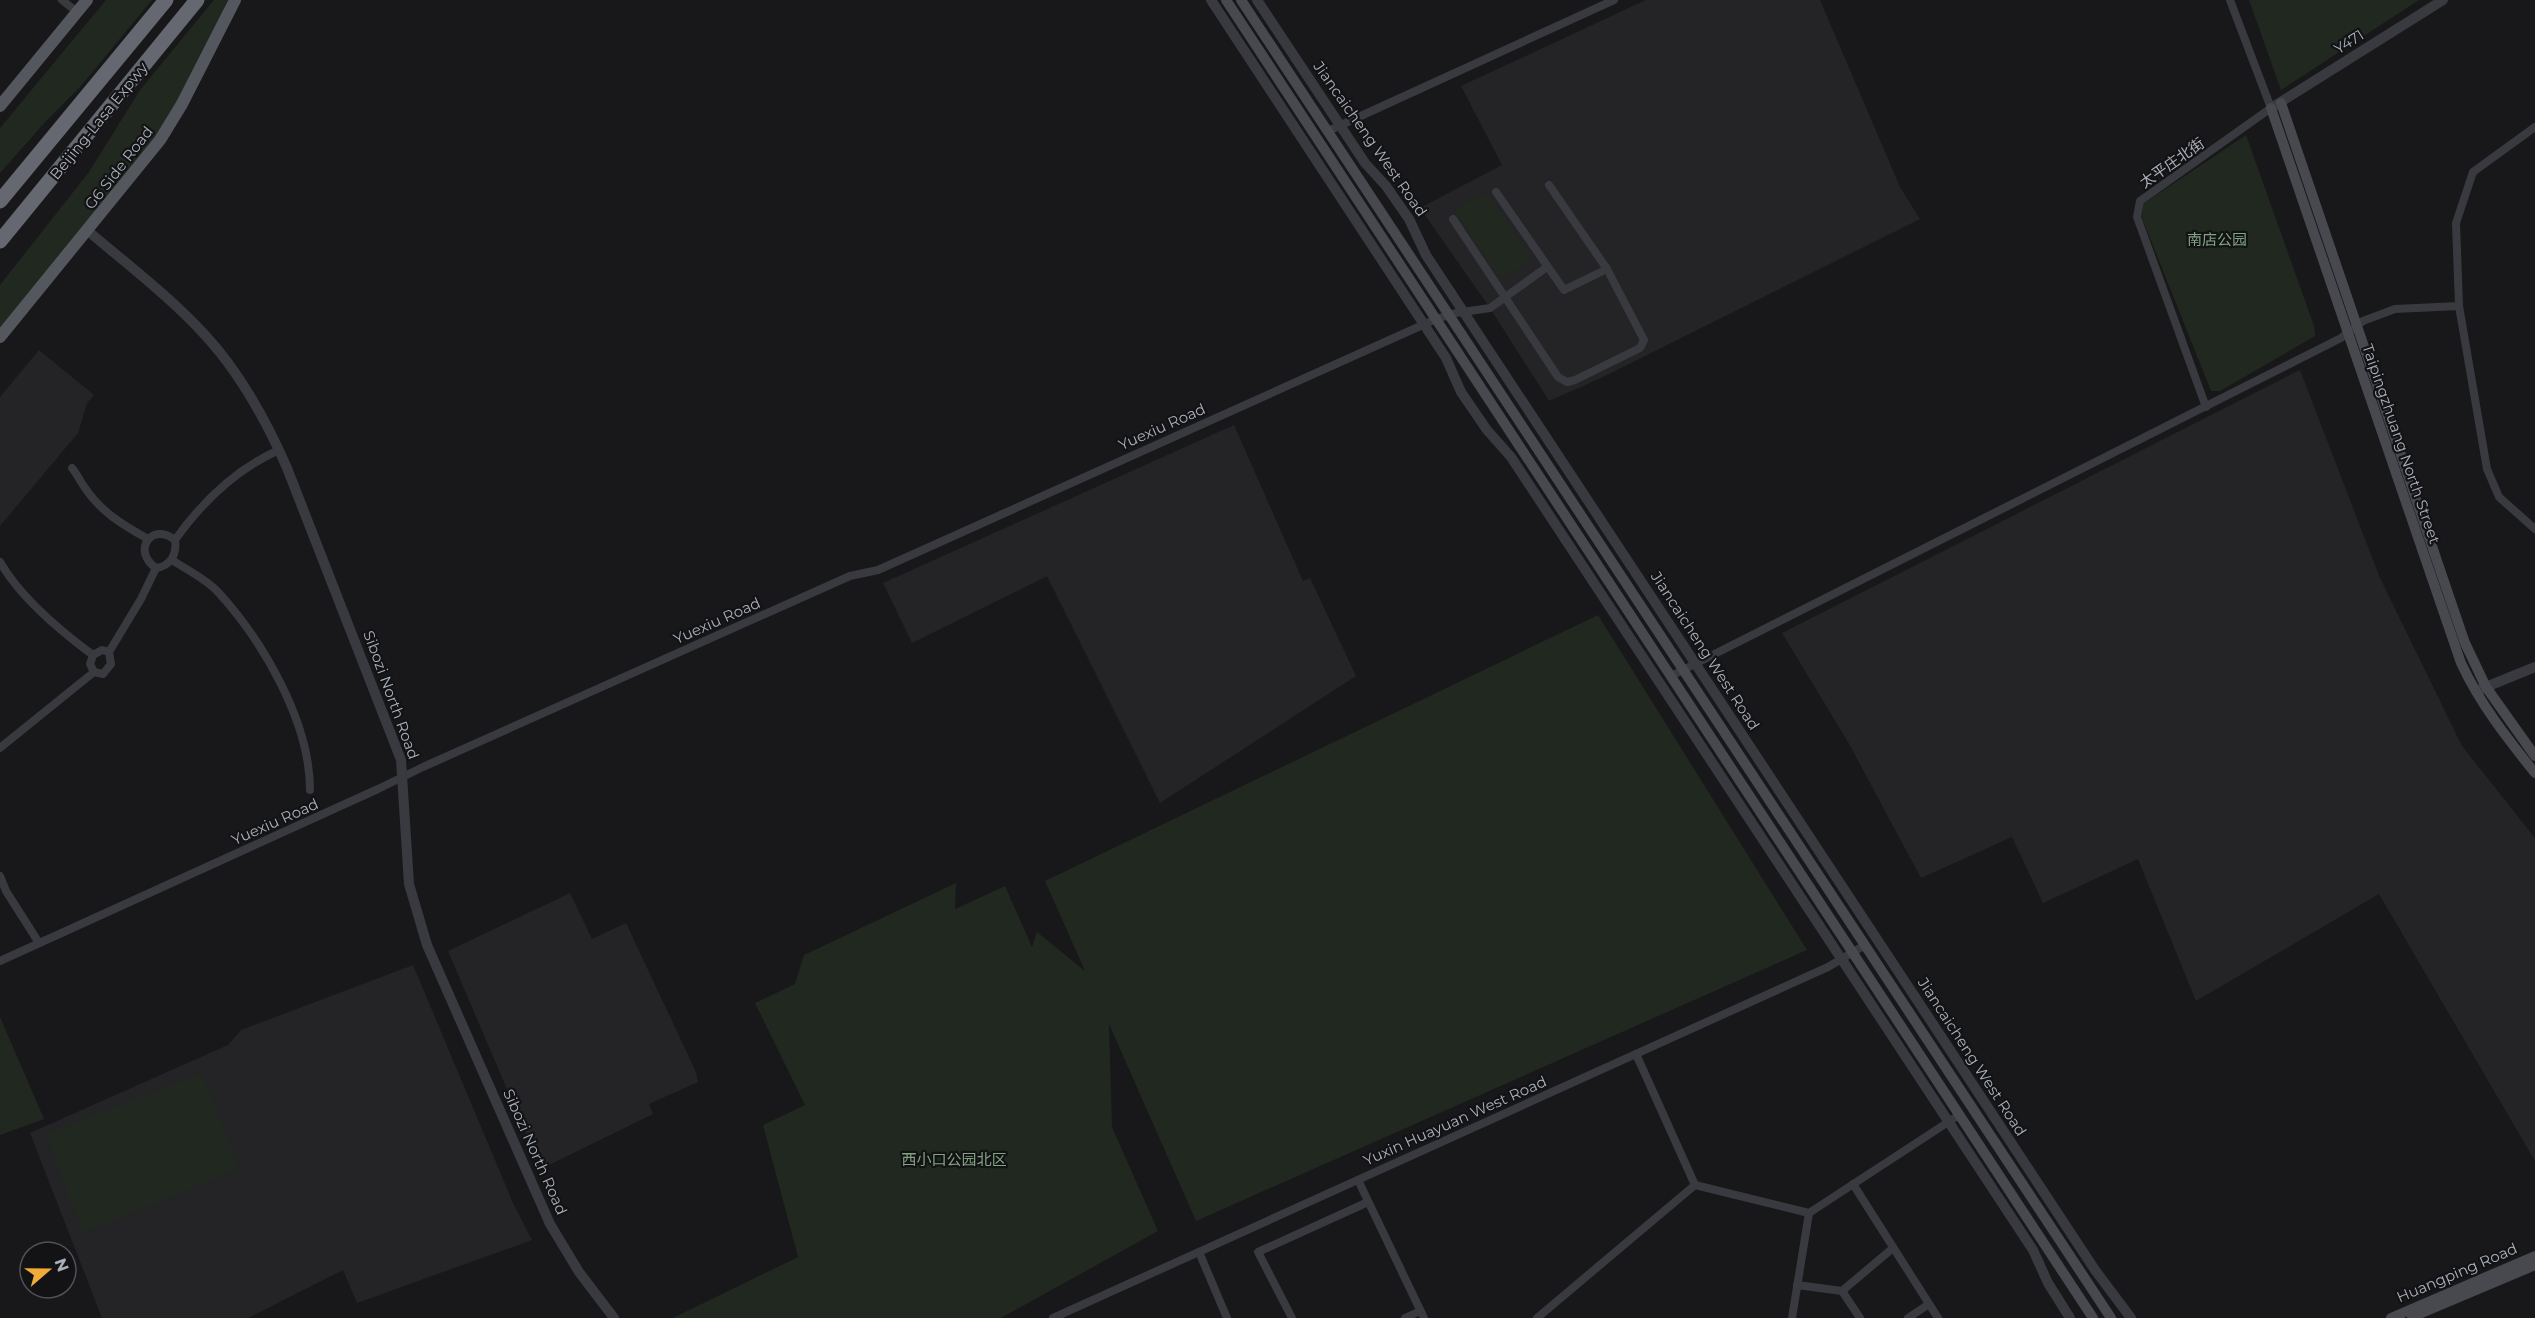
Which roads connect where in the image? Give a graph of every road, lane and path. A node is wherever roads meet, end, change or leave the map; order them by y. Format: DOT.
graph roads {
  1 [pos="62,0"];
  2 [pos="87,0"];
  3 [pos="166,0"];
  4 [pos="197,0"];
  5 [pos="235,0"];
  6 [pos="1211,0"];
  7 [pos="1226,0"];
  8 [pos="1241,0"];
  9 [pos="1257,0"];
  10 [pos="1614,0"];
  11 [pos="2230,0"];
  12 [pos="2443,0"];
  13 [pos="77,12"];
  14 [pos="0,106"];
  15 [pos="2276,106"];
  16 [pos="1340,126"];
  17 [pos="2535,127"];
  18 [pos="1328,132"];
  19 [pos="1550,185"];
  20 [pos="1496,192"];
  21 [pos="0,201"];
  22 [pos="1453,219"];
  23 [pos="87,231"];
  24 [pos="0,241"];
  25 [pos="1546,267"];
  26 [pos="1606,268"];
  27 [pos="1506,297"];
  28 [pos="2459,306"];
  29 [pos="1463,312"];
  30 [pos="1449,314"];
  31 [pos="1436,319"];
  32 [pos="1424,324"];
  33 [pos="2357,325"];
  34 [pos="2348,333"];
  35 [pos="0,337"];
  36 [pos="2206,407"];
  37 [pos="279,450"];
  38 [pos="72,468"];
  39 [pos="2535,529"];
  40 [pos="148,539"];
  41 [pos="175,540"];
  42 [pos="1587,548"];
  43 [pos="172,560"];
  44 [pos="0,562"];
  45 [pos="156,568"];
  46 [pos="1607,603"];
  47 [pos="109,652"];
  48 [pos="93,654"];
  49 [pos="1695,664"];
  50 [pos="2535,667"];
  51 [pos="1683,670"];
  52 [pos="94,672"];
  53 [pos="1671,676"];
  54 [pos="2481,689"];
  55 [pos="0,748"];
  56 [pos="2535,756"];
  57 [pos="2535,773"];
  58 [pos="404,776"];
  59 [pos="310,790"];
  60 [pos="0,876"];
  61 [pos="39,944"];
  62 [pos="1865,945"];
  63 [pos="1853,953"];
  64 [pos="1842,960"];
  65 [pos="0,961"];
  66 [pos="1636,1054"];
  67 [pos="1959,1114"];
  68 [pos="1948,1122"];
  69 [pos="1358,1180"];
  70 [pos="1853,1184"];
  71 [pos="1695,1185"];
  72 [pos="1368,1202"];
  73 [pos="1809,1213"];
  74 [pos="1893,1248"];
  75 [pos="1199,1252"];
  76 [pos="2535,1256"];
  77 [pos="2535,1265"];
  78 [pos="1797,1285"];
  79 [pos="1842,1290"];
  80 [pos="1929,1304"];
  81 [pos="1422,1314"];
  82 [pos="614,1318"];
  83 [pos="1053,1318"];
  84 [pos="1227,1318"];
  85 [pos="1292,1318"];
  86 [pos="1404,1318"];
  87 [pos="1537,1318"];
  88 [pos="1792,1318"];
  89 [pos="1860,1318"];
  90 [pos="1908,1318"];
  91 [pos="1938,1318"];
  92 [pos="2070,1318"];
  93 [pos="2093,1318"];
  94 [pos="2111,1318"];
  95 [pos="2131,1318"];
  96 [pos="2391,1318"];
  97 [pos="2409,1318"];
  1 -- 13 [label="street"];
  2 -- 13 [label="main road"];
  3 -- 21 [label="highway, Beijing-Lasa Expwy"];
  4 -- 24 [label="highway, Beijing-Lasa Expwy"];
  5 -- 23 [label="main road, G6 Side Road"];
  6 -- 32 [label="street"];
  7 -- 31 [label="main road"];
  8 -- 18 [label="main road, Jiancaicheng West Road"];
  9 -- 16 [label="street, Jiancaicheng West Road"];
  10 -- 16 [label="street"];
  11 -- 15 [label="street"];
  12 -- 15 [label="street, Y471"];
  13 -- 14 [label="main road"];
  15 -- 33 [label="main road, Taipingzhuang North Street"];
  15 -- 34 [label="main road, Taipingzhuang North Street"];
  15 -- 36 [label="street, 太平庄北街"];
  16 -- 18 [label="street"];
  16 -- 29 [label="street, Jiancaicheng West Road"];
  17 -- 28 [label="street"];
  18 -- 30 [label="main road, Jiancaicheng West Road"];
  19 -- 26 [label="street"];
  20 -- 25 [label="street"];
  22 -- 27 [label="street"];
  23 -- 35 [label="main road, G6 Side Road"];
  23 -- 37 [label="street, Sibozi North Road"];
  25 -- 26 [label="street"];
  25 -- 27 [label="street, Yuexiu Road"];
  26 -- 27 [label="street"];
  27 -- 29 [label="street, Yuexiu Road"];
  28 -- 33 [label="street"];
  28 -- 39 [label="street"];
  29 -- 30 [label="street, Yuexiu Road"];
  29 -- 49 [label="street, Jiancaicheng West Road"];
  30 -- 31 [label="street, Yuexiu Road"];
  30 -- 51 [label="main road, Jiancaicheng West Road"];
  31 -- 32 [label="street, Yuexiu Road"];
  31 -- 42 [label="main road"];
  32 -- 46 [label="street"];
  32 -- 58 [label="street, Yuexiu Road"];
  33 -- 34 [label="street"];
  33 -- 54 [label="main road, Taipingzhuang North Street"];
  34 -- 36 [label="street"];
  34 -- 54 [label="main road, Taipingzhuang North Street"];
  36 -- 49 [label="street"];
  37 -- 41 [label="street"];
  37 -- 58 [label="street, Sibozi North Road"];
  38 -- 40 [label="street"];
  40 -- 41 [label="street"];
  40 -- 45 [label="street"];
  41 -- 43 [label="street"];
  42 -- 46 [label="street"];
  42 -- 53 [label="main road"];
  43 -- 45 [label="street"];
  43 -- 59 [label="street"];
  44 -- 48 [label="street"];
  45 -- 47 [label="street"];
  46 -- 64 [label="street"];
  47 -- 48 [label="street"];
  47 -- 52 [label="street"];
  48 -- 52 [label="street"];
  49 -- 51 [label="street"];
  49 -- 95 [label="street, Jiancaicheng West Road"];
  50 -- 54 [label="street"];
  51 -- 53 [label="street"];
  51 -- 62 [label="main road, Jiancaicheng West Road"];
  52 -- 55 [label="street"];
  53 -- 63 [label="main road"];
  54 -- 56 [label="main road, Taipingzhuang North Street"];
  54 -- 57 [label="main road, Taipingzhuang North Street"];
  58 -- 61 [label="street, Yuexiu Road"];
  58 -- 82 [label="street, Sibozi North Road"];
  60 -- 61 [label="street"];
  61 -- 65 [label="street, Yuexiu Road"];
  62 -- 63 [label="street, Yuxin Huayuan West Road"];
  62 -- 94 [label="main road, Jiancaicheng West Road"];
  63 -- 64 [label="street, Yuxin Huayuan West Road"];
  63 -- 67 [label="main road"];
  64 -- 66 [label="street, Yuxin Huayuan West Road"];
  64 -- 68 [label="street"];
  66 -- 69 [label="street, Yuxin Huayuan West Road"];
  66 -- 71 [label="street"];
  67 -- 68 [label="street"];
  67 -- 93 [label="main road"];
  68 -- 70 [label="street"];
  68 -- 92 [label="street"];
  69 -- 72 [label="street"];
  69 -- 75 [label="street, Yuxin Huayuan West Road"];
  70 -- 73 [label="street"];
  70 -- 74 [label="street"];
  71 -- 73 [label="street"];
  71 -- 87 [label="street"];
  72 -- 81 [label="street"];
  72 -- 85 [label="street"];
  73 -- 78 [label="street"];
  74 -- 79 [label="street"];
  74 -- 80 [label="street"];
  75 -- 83 [label="street, Yuxin Huayuan West Road"];
  75 -- 84 [label="street"];
  76 -- 96 [label="main road, Huangping Road"];
  77 -- 97 [label="main road, Huangping Road"];
  78 -- 79 [label="street"];
  78 -- 88 [label="street"];
  79 -- 89 [label="street"];
  80 -- 90 [label="street"];
  80 -- 91 [label="street"];
  81 -- 86 [label="street"];
}
